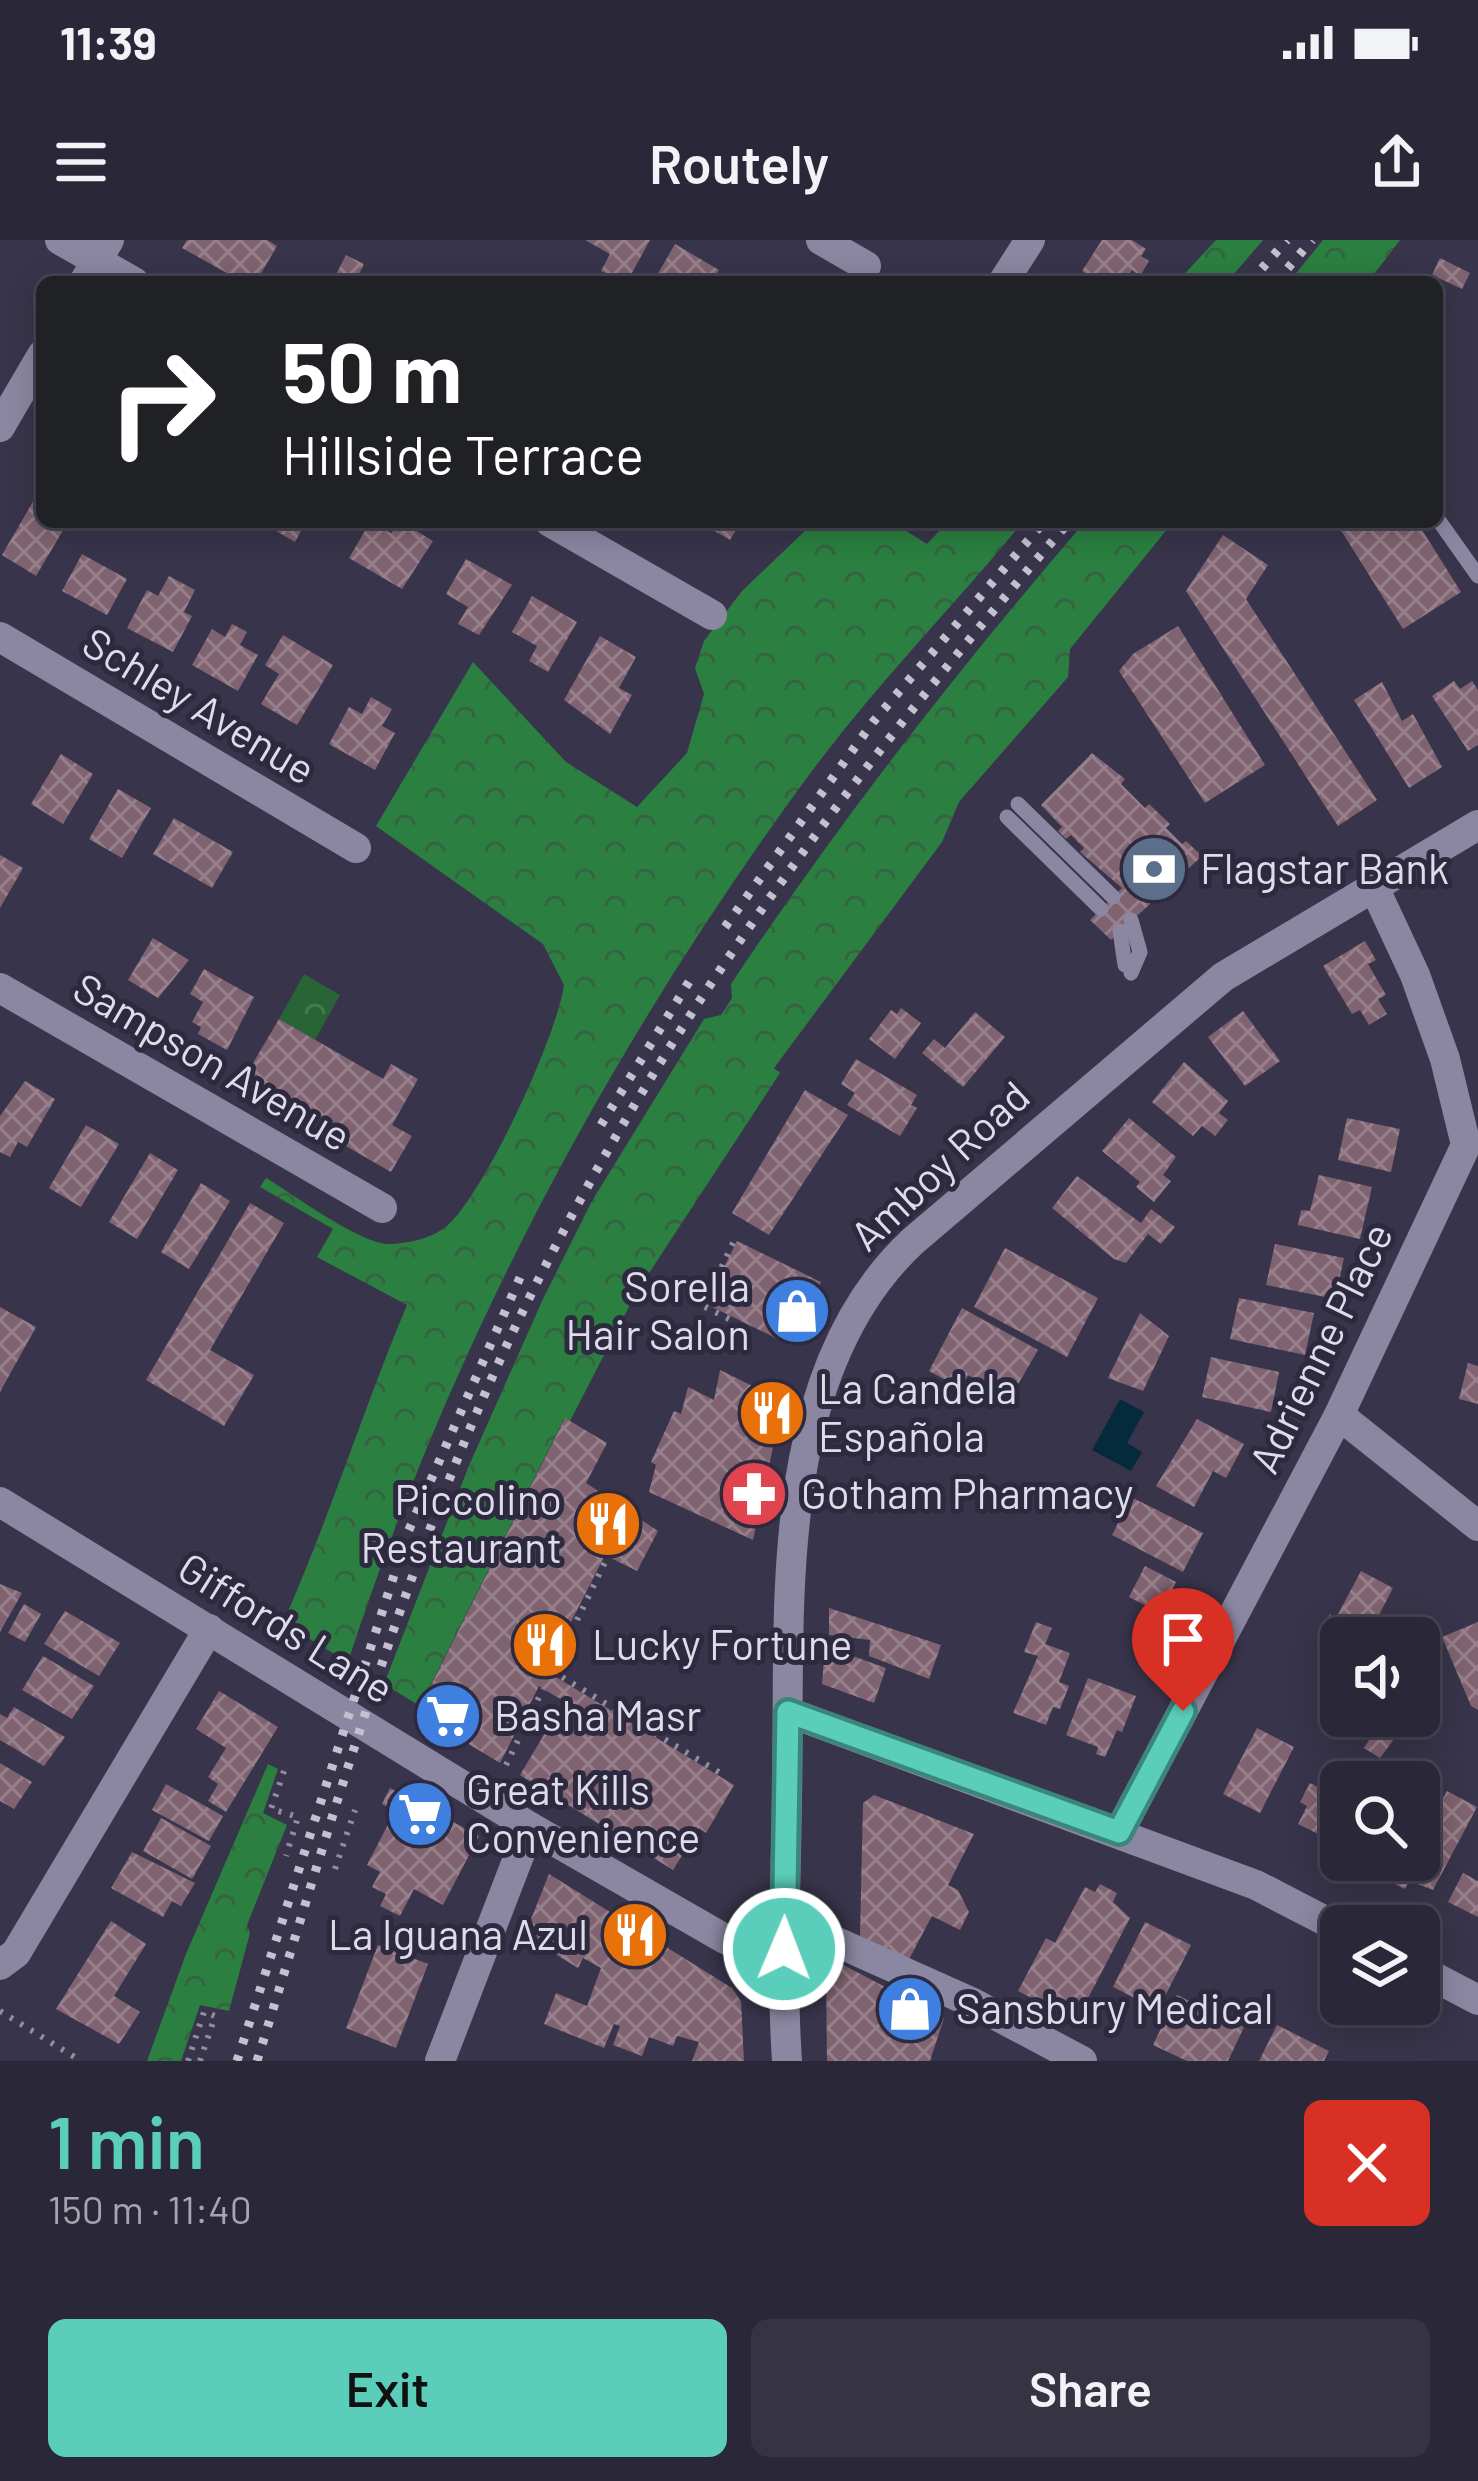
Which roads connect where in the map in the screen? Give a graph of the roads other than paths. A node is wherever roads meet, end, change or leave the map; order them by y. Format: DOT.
graph roads {
  1 [pos="60,240"];
  2 [pos="821,240"];
  3 [pos="1030,240"];
  4 [pos="96,261"];
  5 [pos="866,266"];
  6 [pos="123,276"];
  7 [pos="1007,276"];
  8 [pos="36,365"];
  9 [pos="0,427"];
  10 [pos="1443,526"];
  11 [pos="560,528"];
  12 [pos="1478,576"];
  13 [pos="712,615"];
  14 [pos="0,637"];
  15 [pos="1012,810"];
  16 [pos="1478,825"];
  17 [pos="356,848"];
  18 [pos="1373,885"];
  19 [pos="1107,903"];
  20 [pos="1126,925"];
  21 [pos="1128,969"];
  22 [pos="0,988"];
  23 [pos="1472,1148"];
  24 [pos="382,1208"];
  25 [pos="1339,1415"];
  26 [pos="0,1502"];
  27 [pos="1478,1526"];
  28 [pos="209,1629"];
  29 [pos="788,1712"];
  30 [pos="530,1827"];
  31 [pos="1119,1832"];
  32 [pos="784,1918"];
  33 [pos="1320,1918"];
  34 [pos="784,1949"];
  35 [pos="0,1965"];
  36 [pos="1440,1981"];
  37 [pos="1478,2000"];
  38 [pos="440,2061"];
  39 [pos="787,2061"];
  40 [pos="1082,2061"];
  1 -- 4 [label="street"];
  2 -- 5 [label="street"];
  3 -- 7 [label="street"];
  4 -- 6 [label="street"];
  8 -- 9 [label="street"];
  10 -- 12 [label="lane"];
  11 -- 13 [label="street"];
  14 -- 17 [label="street, Schley Avenue"];
  15 -- 19 [label="lane"];
  16 -- 18 [label="street, Amboy Road"];
  18 -- 23 [label="street, Adrienne Place"];
  18 -- 29 [label="street, Amboy Road"];
  20 -- 21 [label="lane"];
  22 -- 24 [label="street, Sampson Avenue"];
  23 -- 25 [label="street, Adrienne Place"];
  25 -- 27 [label="street"];
  25 -- 31 [label="street, Adrienne Place"];
  26 -- 28 [label="street, Giffords Lane"];
  28 -- 30 [label="street, Giffords Lane"];
  28 -- 35 [label="street"];
  29 -- 31 [label="street"];
  29 -- 32 [label="street, Amboy Road"];
  30 -- 34 [label="street, Giffords Lane"];
  30 -- 38 [label="street"];
  31 -- 33 [label="street"];
  32 -- 34 [label="street, Amboy Road"];
  32 -- 40 [label="street"];
  34 -- 39 [label="street, Amboy Road"];
  36 -- 37 [label="street"];
}
